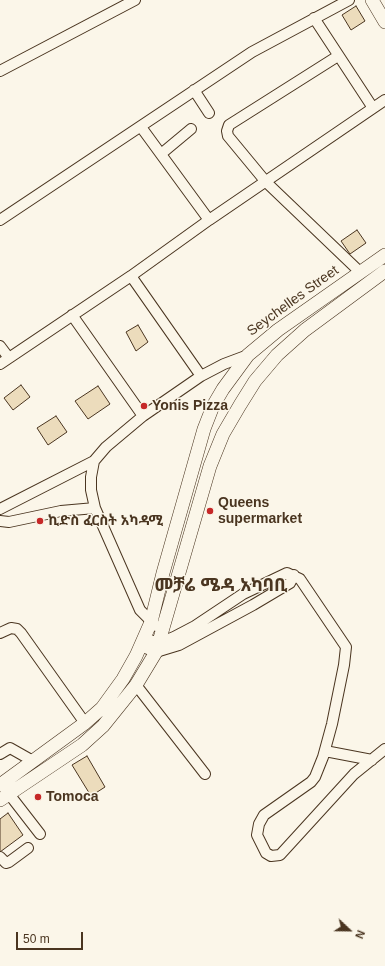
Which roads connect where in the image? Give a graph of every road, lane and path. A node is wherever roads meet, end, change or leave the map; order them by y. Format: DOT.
graph roads {
  1 [pos="136,0"];
  2 [pos="349,0"];
  3 [pos="372,0"];
  4 [pos="314,18"];
  5 [pos="385,22"];
  6 [pos="338,56"];
  7 [pos="0,71"];
  8 [pos="194,90"];
  9 [pos="385,100"];
  10 [pos="373,108"];
  11 [pos="209,113"];
  12 [pos="141,126"];
  13 [pos="191,128"];
  14 [pos="161,154"];
  15 [pos="266,182"];
  16 [pos="0,220"];
  17 [pos="209,220"];
  18 [pos="385,255"];
  19 [pos="385,271"];
  20 [pos="360,272"];
  21 [pos="131,276"];
  22 [pos="72,315"];
  23 [pos="0,346"];
  24 [pos="248,355"];
  25 [pos="9,358"];
  26 [pos="0,364"];
  27 [pos="201,376"];
  28 [pos="143,416"];
  29 [pos="94,461"];
  30 [pos="95,508"];
  31 [pos="0,510"];
  32 [pos="0,522"];
  33 [pos="294,575"];
  34 [pos="151,622"];
  35 [pos="0,633"];
  36 [pos="142,642"];
  37 [pos="159,642"];
  38 [pos="136,685"];
  39 [pos="85,724"];
  40 [pos="385,749"];
  41 [pos="325,751"];
  42 [pos="0,754"];
  43 [pos="372,760"];
  44 [pos="33,761"];
  45 [pos="205,774"];
  46 [pos="3,793"];
  47 [pos="40,834"];
  48 [pos="28,848"];
  49 [pos="0,857"];
  1 -- 7 [label="street"];
  2 -- 4 [label="street"];
  3 -- 5 [label="main road"];
  4 -- 6 [label="street"];
  4 -- 8 [label="street"];
  6 -- 10 [label="street"];
  6 -- 15 [label="street"];
  8 -- 11 [label="street"];
  8 -- 12 [label="street"];
  9 -- 10 [label="street"];
  10 -- 15 [label="street"];
  12 -- 14 [label="street"];
  12 -- 16 [label="street"];
  13 -- 14 [label="street"];
  14 -- 17 [label="street"];
  15 -- 17 [label="street"];
  15 -- 20 [label="street"];
  17 -- 21 [label="street"];
  18 -- 20 [label="main road, Seychelles Street"];
  19 -- 37 [label="main road"];
  20 -- 24 [label="main road, Seychelles Street"];
  21 -- 22 [label="street"];
  21 -- 27 [label="street"];
  22 -- 25 [label="street"];
  22 -- 28 [label="street"];
  23 -- 25 [label="street"];
  24 -- 27 [label="street"];
  24 -- 34 [label="main road, Seychelles Street"];
  25 -- 26 [label="street"];
  27 -- 28 [label="street"];
  28 -- 29 [label="street"];
  29 -- 30 [label="street"];
  29 -- 31 [label="street"];
  30 -- 32 [label="street"];
  30 -- 34 [label="street"];
  33 -- 37 [label="street"];
  33 -- 37 [label="street"];
  33 -- 41 [label="street"];
  34 -- 36 [label="main road, Seychelles Street"];
  34 -- 37 [label="street"];
  35 -- 39 [label="street"];
  36 -- 37 [label="street"];
  36 -- 39 [label="main road, Seychelles Street"];
  37 -- 38 [label="main road"];
  38 -- 45 [label="street"];
  38 -- 46 [label="main road"];
  39 -- 44 [label="main road, Seychelles Street"];
  40 -- 43 [label="street"];
  41 -- 43 [label="street"];
  41 -- 43 [label="street"];
  42 -- 44 [label="street"];
  44 -- 46 [label="main road, Seychelles Street"];
  46 -- 47 [label="street"];
  48 -- 49 [label="street"];
}
